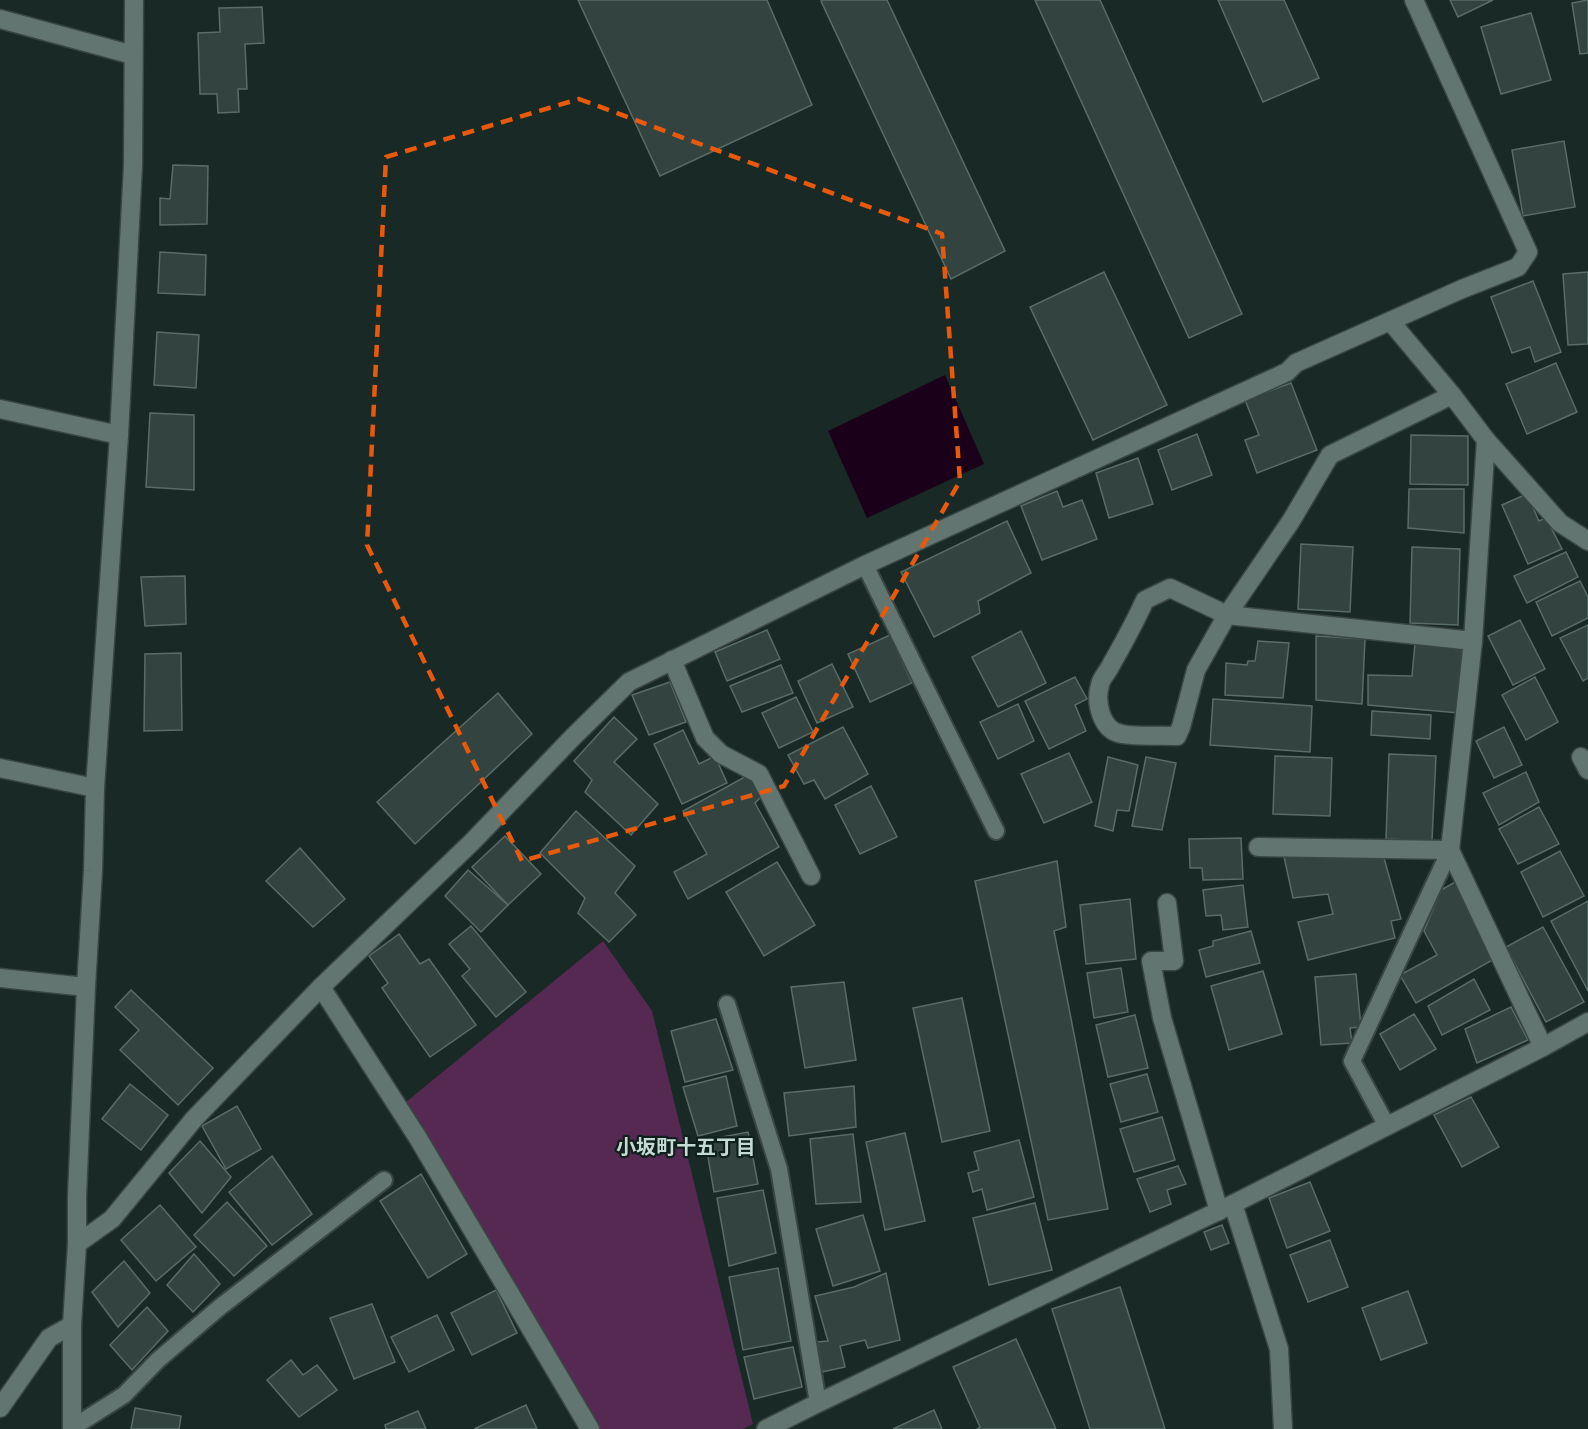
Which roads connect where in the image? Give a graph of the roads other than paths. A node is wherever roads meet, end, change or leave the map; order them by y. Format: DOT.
graph roads {
  1 [pos="134,0"];
  2 [pos="1414,0"];
  3 [pos="0,20"];
  4 [pos="133,55"];
  5 [pos="1391,322"];
  6 [pos="1452,396"];
  7 [pos="0,409"];
  8 [pos="119,435"];
  9 [pos="1486,440"];
  10 [pos="1588,541"];
  11 [pos="865,565"];
  12 [pos="1227,615"];
  13 [pos="1473,641"];
  14 [pos="672,660"];
  15 [pos="0,768"];
  16 [pos="95,789"];
  17 [pos="996,831"];
  18 [pos="1258,847"];
  19 [pos="1450,850"];
  20 [pos="811,876"];
  21 [pos="1167,903"];
  22 [pos="0,978"];
  23 [pos="86,987"];
  24 [pos="321,987"];
  25 [pos="727,1004"];
  26 [pos="1588,1022"];
  27 [pos="1543,1047"];
  28 [pos="1388,1126"];
  29 [pos="384,1180"];
  30 [pos="1226,1207"];
  31 [pos="77,1244"];
  32 [pos="72,1325"];
  33 [pos="818,1403"];
  34 [pos="0,1408"];
  35 [pos="72,1429"];
  36 [pos="590,1429"];
  37 [pos="766,1429"];
  38 [pos="1282,1429"];
  1 -- 4 [label="street"];
  2 -- 5 [label="street"];
  3 -- 4 [label="street"];
  4 -- 8 [label="street"];
  5 -- 6 [label="street"];
  5 -- 11 [label="street"];
  6 -- 9 [label="street"];
  6 -- 12 [label="street"];
  7 -- 8 [label="street"];
  8 -- 16 [label="street"];
  9 -- 10 [label="street"];
  9 -- 13 [label="street"];
  11 -- 14 [label="street"];
  11 -- 17 [label="lane"];
  12 -- 12 [label="street"];
  12 -- 13 [label="street"];
  13 -- 19 [label="street"];
  14 -- 20 [label="street"];
  14 -- 24 [label="street"];
  15 -- 16 [label="street"];
  16 -- 23 [label="street"];
  18 -- 19 [label="street"];
  19 -- 27 [label="street"];
  19 -- 28 [label="lane"];
  21 -- 30 [label="street"];
  22 -- 23 [label="street"];
  23 -- 31 [label="street"];
  24 -- 31 [label="street"];
  24 -- 36 [label="street"];
  25 -- 33 [label="lane"];
  26 -- 27 [label="street"];
  27 -- 28 [label="street"];
  28 -- 30 [label="street"];
  29 -- 35 [label="lane"];
  30 -- 33 [label="street"];
  30 -- 38 [label="street"];
  31 -- 32 [label="street"];
  32 -- 34 [label="street"];
  32 -- 35 [label="street"];
  33 -- 37 [label="street"];
}
